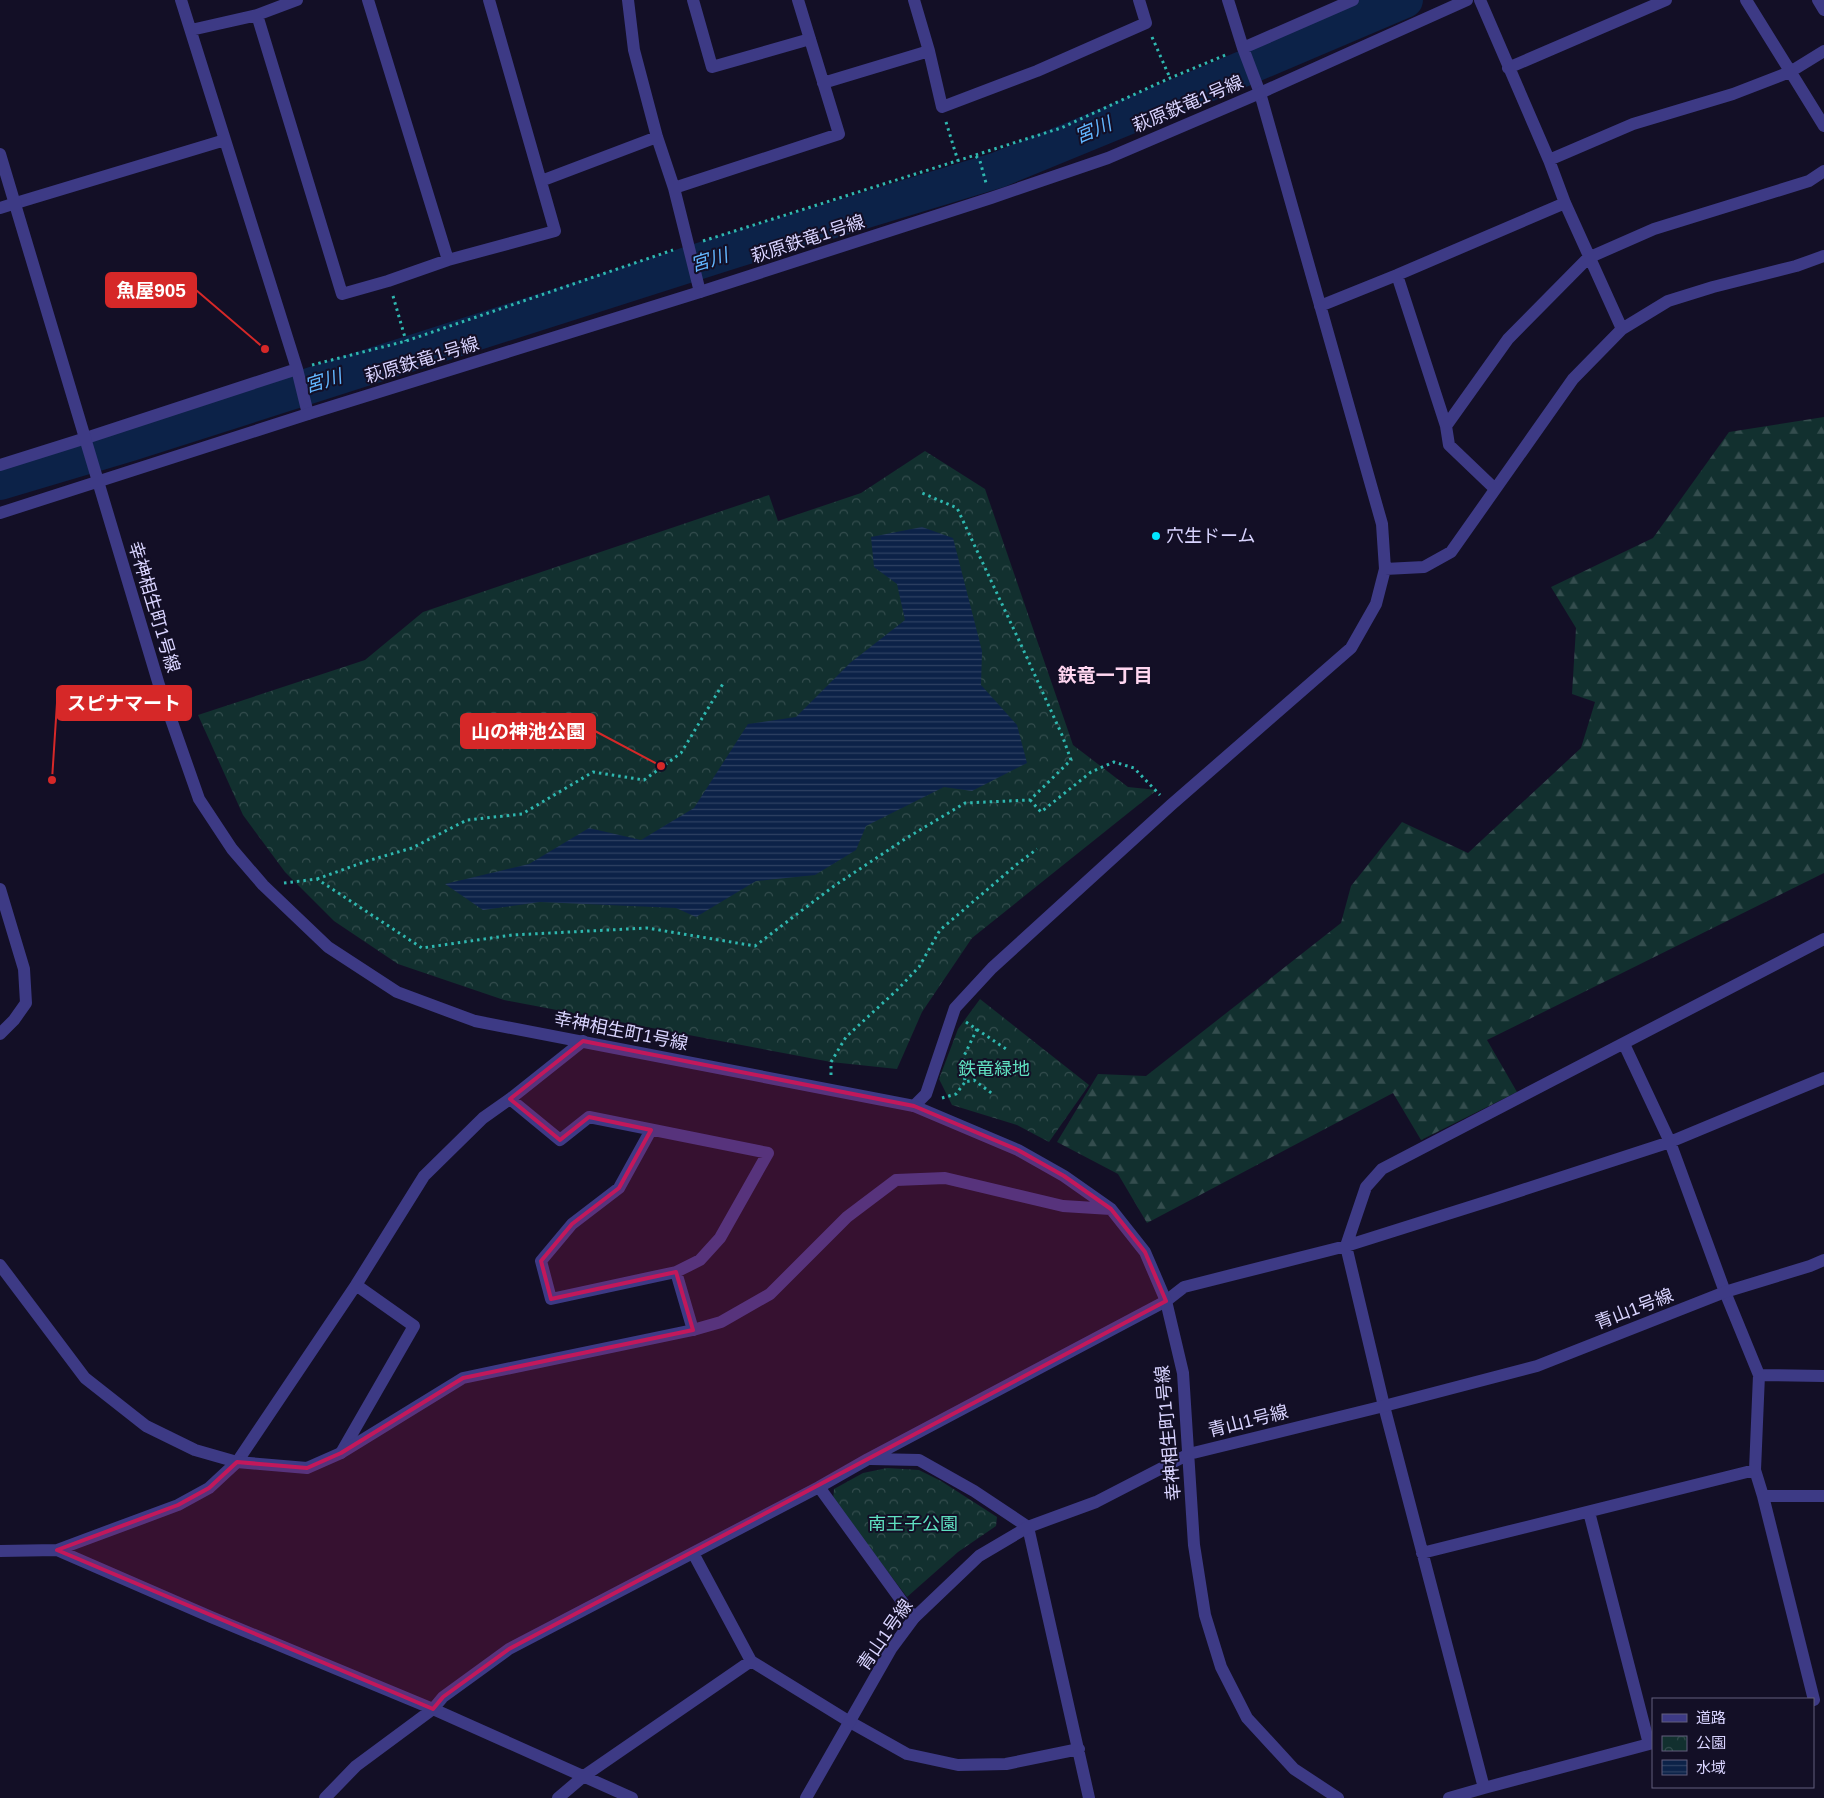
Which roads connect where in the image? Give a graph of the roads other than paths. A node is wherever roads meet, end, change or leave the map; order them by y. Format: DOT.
graph roads {
  1 [pos="182,0"];
  2 [pos="297,0"];
  3 [pos="368,0"];
  4 [pos="489,0"];
  5 [pos="628,0"];
  6 [pos="693,0"];
  7 [pos="798,0"];
  8 [pos="915,0"];
  9 [pos="1139,0"];
  10 [pos="1228,0"];
  11 [pos="1354,0"];
  12 [pos="1467,0"];
  13 [pos="1480,0"];
  14 [pos="1666,0"];
  15 [pos="1746,0"];
  16 [pos="1818,0"];
  17 [pos="1824,10"];
  18 [pos="257,15"];
  19 [pos="191,30"];
  20 [pos="810,39"];
  21 [pos="1243,48"];
  22 [pos="929,51"];
  23 [pos="1824,51"];
  24 [pos="1508,68"];
  25 [pos="1790,72"];
  26 [pos="823,82"];
  27 [pos="1260,93"];
  28 [pos="1824,126"];
  29 [pos="657,137"];
  30 [pos="226,140"];
  31 [pos="0,154"];
  32 [pos="1549,160"];
  33 [pos="1824,171"];
  34 [pos="541,181"];
  35 [pos="674,188"];
  36 [pos="16,203"];
  37 [pos="1564,203"];
  38 [pos="0,208"];
  39 [pos="1824,256"];
  40 [pos="1588,258"];
  41 [pos="448,260"];
  42 [pos="1397,275"];
  43 [pos="699,287"];
  44 [pos="1320,306"];
  45 [pos="1622,329"];
  46 [pos="298,374"];
  47 [pos="307,409"];
  48 [pos="1446,426"];
  49 [pos="86,438"];
  50 [pos="0,464"];
  51 [pos="98,482"];
  52 [pos="1495,489"];
  53 [pos="0,513"];
  54 [pos="1385,569"];
  55 [pos="0,889"];
  56 [pos="1824,939"];
  57 [pos="0,1034"];
  58 [pos="583,1041"];
  59 [pos="1624,1044"];
  60 [pos="1824,1078"];
  61 [pos="510,1099"];
  62 [pos="914,1106"];
  63 [pos="651,1130"];
  64 [pos="1670,1142"];
  65 [pos="1111,1209"];
  66 [pos="1346,1246"];
  67 [pos="1824,1260"];
  68 [pos="0,1265"];
  69 [pos="676,1272"];
  70 [pos="356,1285"];
  71 [pos="1725,1292"];
  72 [pos="1166,1301"];
  73 [pos="693,1330"];
  74 [pos="1759,1375"];
  75 [pos="1824,1376"];
  76 [pos="1384,1406"];
  77 [pos="341,1452"];
  78 [pos="1189,1454"];
  79 [pos="868,1459"];
  80 [pos="237,1462"];
  81 [pos="1755,1470"];
  82 [pos="819,1487"];
  83 [pos="1763,1496"];
  84 [pos="1824,1496"];
  85 [pos="1589,1512"];
  86 [pos="1028,1527"];
  87 [pos="57,1550"];
  88 [pos="0,1551"];
  89 [pos="693,1553"];
  90 [pos="1422,1553"];
  91 [pos="914,1618"];
  92 [pos="751,1661"];
  93 [pos="1817,1699"];
  94 [pos="433,1709"];
  95 [pos="850,1722"];
  96 [pos="1651,1743"];
  97 [pos="1079,1749"];
  98 [pos="584,1776"];
  99 [pos="1484,1788"];
  100 [pos="326,1798"];
  101 [pos="558,1798"];
  102 [pos="632,1798"];
  103 [pos="806,1798"];
  104 [pos="1089,1798"];
  105 [pos="1338,1798"];
  106 [pos="1449,1798"];
  1 -- 19 [label="street"];
  2 -- 18 [label="street"];
  3 -- 41 [label="street"];
  4 -- 34 [label="street"];
  5 -- 29 [label="street"];
  6 -- 20 [label="street"];
  7 -- 20 [label="street"];
  8 -- 22 [label="street"];
  9 -- 22 [label="street"];
  10 -- 21 [label="street"];
  11 -- 21 [label="street"];
  12 -- 27 [label="street, 萩原鉄竜1号線"];
  13 -- 24 [label="street"];
  14 -- 24 [label="street"];
  15 -- 25 [label="street"];
  16 -- 17 [label="street"];
  18 -- 19 [label="street"];
  18 -- 41 [label="street"];
  19 -- 30 [label="street"];
  20 -- 26 [label="street"];
  21 -- 27 [label="street"];
  22 -- 26 [label="street"];
  23 -- 25 [label="street"];
  24 -- 32 [label="street"];
  25 -- 28 [label="street"];
  25 -- 32 [label="street"];
  26 -- 35 [label="street"];
  27 -- 43 [label="street, 萩原鉄竜1号線"];
  27 -- 44 [label="street"];
  29 -- 34 [label="street"];
  29 -- 35 [label="street"];
  30 -- 36 [label="street"];
  30 -- 46 [label="street"];
  31 -- 36 [label="street, 幸神相生町1号線"];
  32 -- 37 [label="street"];
  33 -- 40 [label="street"];
  34 -- 41 [label="street"];
  35 -- 43 [label="street"];
  36 -- 38 [label="street"];
  36 -- 49 [label="street, 幸神相生町1号線"];
  37 -- 40 [label="street"];
  37 -- 42 [label="street"];
  39 -- 45 [label="street"];
  40 -- 45 [label="street"];
  40 -- 48 [label="street"];
  42 -- 44 [label="street"];
  42 -- 48 [label="street"];
  43 -- 47 [label="street, 萩原鉄竜1号線"];
  44 -- 54 [label="street"];
  45 -- 52 [label="street"];
  46 -- 47 [label="street"];
  46 -- 49 [label="street"];
  47 -- 51 [label="street, 萩原鉄竜1号線"];
  48 -- 52 [label="street"];
  49 -- 50 [label="street"];
  49 -- 51 [label="street, 幸神相生町1号線"];
  51 -- 53 [label="street, 萩原鉄竜1号線"];
  51 -- 58 [label="street, 幸神相生町1号線"];
  52 -- 54 [label="street"];
  54 -- 62 [label="street"];
  55 -- 57 [label="street"];
  56 -- 59 [label="street"];
  58 -- 61 [label="street"];
  58 -- 62 [label="street, 幸神相生町1号線"];
  59 -- 64 [label="street"];
  59 -- 66 [label="street"];
  60 -- 64 [label="street"];
  61 -- 63 [label="street"];
  61 -- 70 [label="street"];
  62 -- 65 [label="street, 幸神相生町1号線"];
  63 -- 69 [label="street"];
  63 -- 69 [label="street"];
  64 -- 66 [label="street"];
  64 -- 71 [label="street"];
  65 -- 72 [label="street, 幸神相生町1号線"];
  65 -- 73 [label="street"];
  66 -- 72 [label="street"];
  66 -- 76 [label="street"];
  67 -- 71 [label="street, 青山1号線"];
  68 -- 80 [label="street"];
  69 -- 73 [label="street"];
  70 -- 77 [label="street"];
  70 -- 80 [label="street"];
  71 -- 74 [label="street"];
  71 -- 76 [label="street, 青山1号線"];
  72 -- 78 [label="street, 幸神相生町1号線"];
  72 -- 79 [label="street"];
  73 -- 77 [label="street"];
  74 -- 75 [label="street"];
  74 -- 81 [label="street"];
  76 -- 78 [label="street, 青山1号線"];
  76 -- 90 [label="street"];
  77 -- 80 [label="street"];
  78 -- 86 [label="street, 青山1号線"];
  78 -- 105 [label="street, 幸神相生町1号線"];
  79 -- 82 [label="street"];
  79 -- 86 [label="street"];
  80 -- 87 [label="street"];
  81 -- 83 [label="street"];
  81 -- 85 [label="street"];
  82 -- 89 [label="street"];
  82 -- 91 [label="street"];
  83 -- 84 [label="street"];
  83 -- 93 [label="street"];
  85 -- 90 [label="street"];
  85 -- 96 [label="street"];
  86 -- 91 [label="street, 青山1号線"];
  86 -- 97 [label="street"];
  87 -- 88 [label="street"];
  87 -- 94 [label="street"];
  89 -- 92 [label="street"];
  89 -- 94 [label="street"];
  90 -- 99 [label="street"];
  91 -- 95 [label="street, 青山1号線"];
  92 -- 95 [label="street"];
  92 -- 98 [label="street"];
  94 -- 98 [label="street"];
  94 -- 100 [label="street"];
  95 -- 97 [label="street"];
  95 -- 103 [label="street, 青山1号線"];
  96 -- 99 [label="street"];
  97 -- 104 [label="street"];
  98 -- 101 [label="street"];
  98 -- 102 [label="street"];
  99 -- 106 [label="street"];
}
